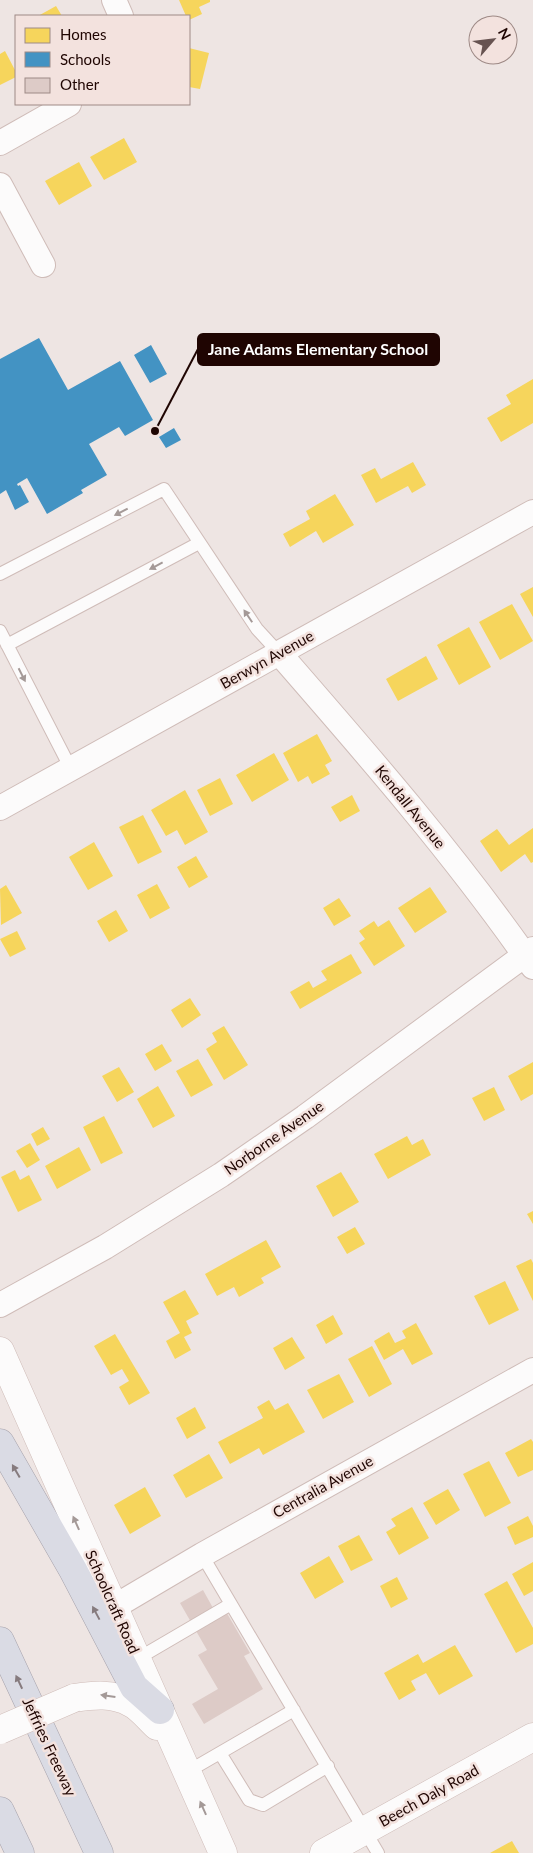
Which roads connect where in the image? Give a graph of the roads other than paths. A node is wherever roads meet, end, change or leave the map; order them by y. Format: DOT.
graph roads {
  1 [pos="114,0"];
  2 [pos="121,15"];
  3 [pos="68,105"];
  4 [pos="0,143"];
  5 [pos="0,185"];
  6 [pos="43,265"];
  7 [pos="533,512"];
  8 [pos="199,543"];
  9 [pos="0,574"];
  10 [pos="0,631"];
  11 [pos="7,645"];
  12 [pos="279,653"];
  13 [pos="71,769"];
  14 [pos="0,808"];
  15 [pos="530,957"];
  16 [pos="0,1305"];
  17 [pos="0,1351"];
  18 [pos="533,1370"];
  19 [pos="0,1443"];
  20 [pos="202,1555"];
  21 [pos="231,1604"];
  22 [pos="114,1607"];
  23 [pos="0,1641"];
  24 [pos="137,1659"];
  25 [pos="160,1710"];
  26 [pos="294,1710"];
  27 [pos="0,1730"];
  28 [pos="533,1737"];
  29 [pos="175,1743"];
  30 [pos="220,1753"];
  31 [pos="328,1766"];
  32 [pos="296,1770"];
  33 [pos="187,1772"];
  34 [pos="303,1781"];
  35 [pos="271,1784"];
  36 [pos="278,1796"];
  37 [pos="0,1811"];
  38 [pos="372,1842"];
  39 [pos="20,1853"];
  40 [pos="99,1853"];
  41 [pos="223,1853"];
  42 [pos="324,1853"];
  1 -- 2 [label="street"];
  3 -- 4 [label="street"];
  5 -- 6 [label="street"];
  7 -- 12 [label="street, Berwyn Avenue"];
  8 -- 9 [label="lane, one-way"];
  8 -- 11 [label="lane, one-way"];
  12 -- 8 [label="lane, one-way"];
  10 -- 11 [label="lane"];
  11 -- 13 [label="lane, one-way"];
  12 -- 13 [label="street, Berwyn Avenue"];
  12 -- 15 [label="street, Kendall Avenue"];
  13 -- 14 [label="street, Berwyn Avenue"];
  15 -- 16 [label="street, Norborne Avenue"];
  22 -- 17 [label="main road, Schoolcraft Road, one-way"];
  18 -- 20 [label="street, Centralia Avenue"];
  25 -- 19 [label="highway, one-way"];
  20 -- 21 [label="lane"];
  20 -- 22 [label="street, Centralia Avenue"];
  21 -- 24 [label="lane"];
  21 -- 26 [label="lane"];
  22 -- 24 [label="main road, Schoolcraft Road"];
  40 -- 23 [label="highway, Jeffries Freeway, one-way"];
  24 -- 25 [label="main road, Schoolcraft Road"];
  25 -- 29 [label="main road, Schoolcraft Road"];
  26 -- 30 [label="lane"];
  26 -- 31 [label="lane"];
  29 -- 27 [label="main road, one-way, bridge"];
  28 -- 38 [label="main road, Beech Daly Road"];
  29 -- 33 [label="main road, Schoolcraft Road"];
  30 -- 33 [label="lane"];
  30 -- 36 [label="lane"];
  31 -- 34 [label="lane"];
  31 -- 38 [label="lane"];
  32 -- 34 [label="lane"];
  41 -- 33 [label="main road, Schoolcraft Road, one-way"];
  34 -- 36 [label="lane"];
  35 -- 36 [label="lane"];
  37 -- 39 [label="highway"];
  38 -- 42 [label="main road, Beech Daly Road"];
}
